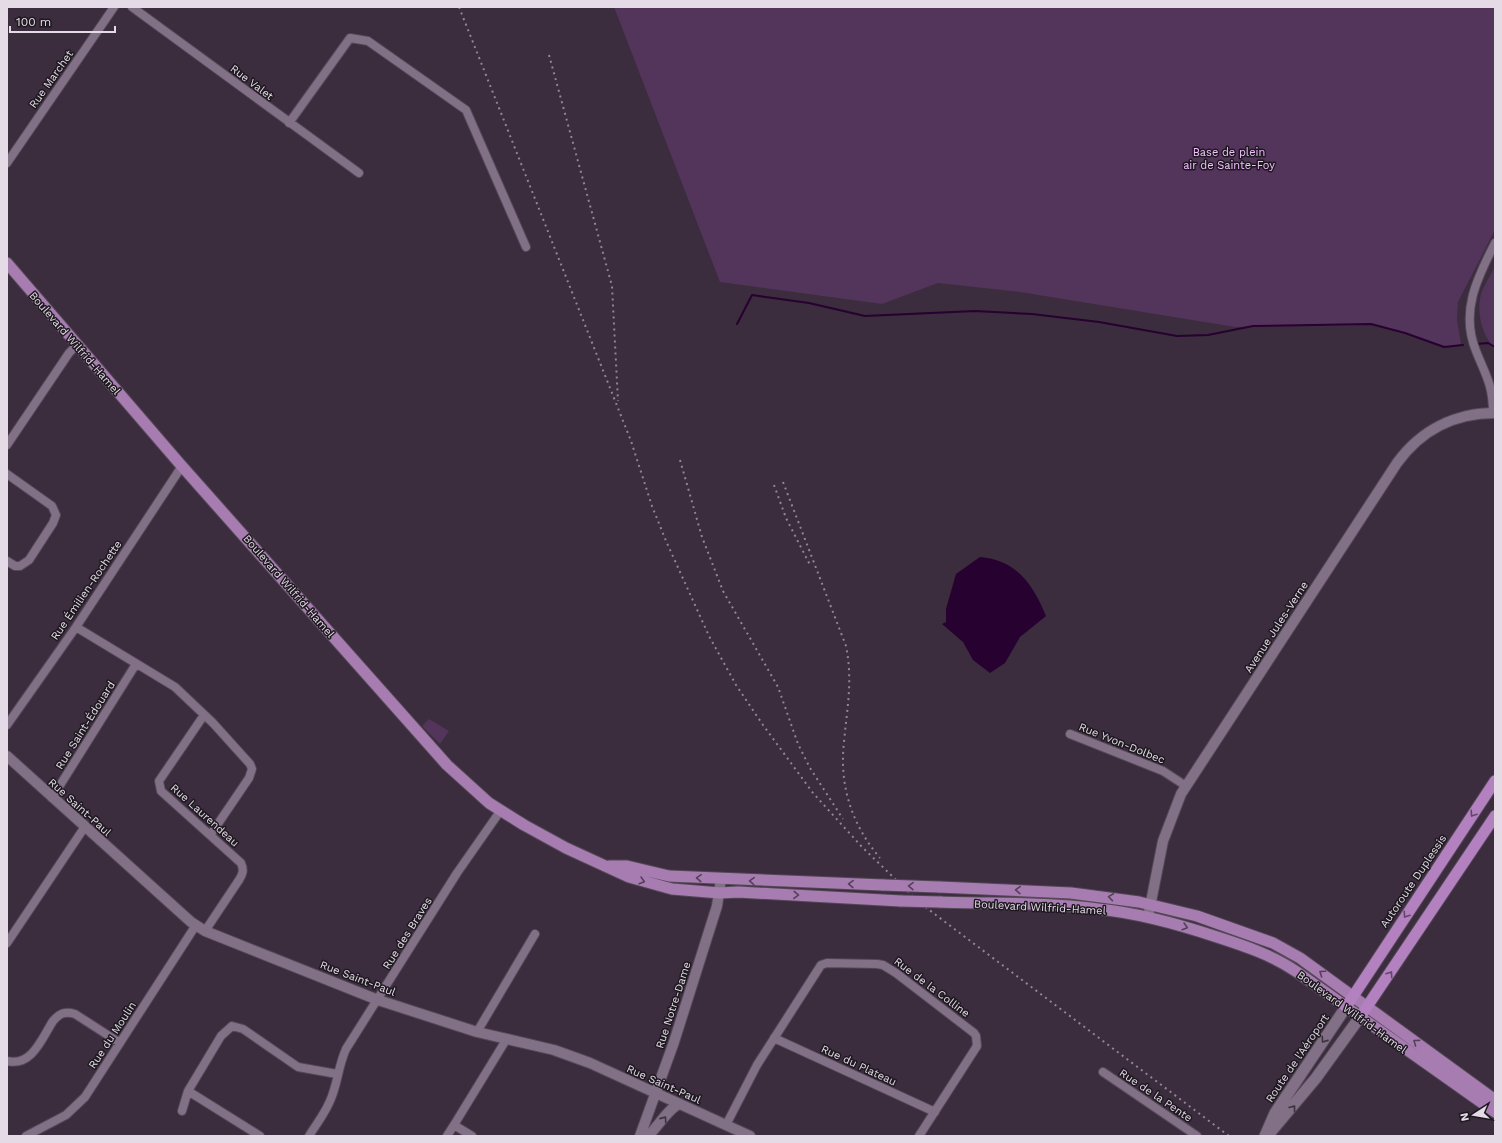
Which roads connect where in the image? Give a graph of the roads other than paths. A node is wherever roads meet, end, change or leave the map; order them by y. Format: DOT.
graph roads {
  1 [pos="114,7"];
  2 [pos="132,7"];
  3 [pos="289,123"];
  4 [pos="7,163"];
  5 [pos="359,173"];
  6 [pos="1495,244"];
  7 [pos="526,247"];
  8 [pos="7,263"];
  9 [pos="77,345"];
  10 [pos="1494,413"];
  11 [pos="7,445"];
  12 [pos="182,466"];
  13 [pos="7,474"];
  14 [pos="7,561"];
  15 [pos="76,627"];
  16 [pos="136,664"];
  17 [pos="204,715"];
  18 [pos="7,725"];
  19 [pos="1070,734"];
  20 [pos="7,756"];
  21 [pos="1495,781"];
  22 [pos="1186,786"];
  23 [pos="52,798"];
  24 [pos="501,810"];
  25 [pos="1495,816"];
  26 [pos="84,828"];
  27 [pos="211,834"];
  28 [pos="606,866"];
  29 [pos="721,879"];
  30 [pos="720,893"];
  31 [pos="1150,904"];
  32 [pos="1148,917"];
  33 [pos="200,928"];
  34 [pos="535,934"];
  35 [pos="7,943"];
  36 [pos="1353,996"];
  37 [pos="378,1000"];
  38 [pos="1368,1006"];
  39 [pos="1346,1007"];
  40 [pos="1360,1017"];
  41 [pos="476,1032"];
  42 [pos="774,1038"];
  43 [pos="506,1040"];
  44 [pos="120,1043"];
  45 [pos="7,1061"];
  46 [pos="1103,1072"];
  47 [pos="337,1074"];
  48 [pos="188,1091"];
  49 [pos="655,1093"];
  50 [pos="1495,1100"];
  51 [pos="680,1104"];
  52 [pos="182,1111"];
  53 [pos="935,1112"];
  54 [pos="1495,1112"];
  55 [pos="454,1125"];
  56 [pos="726,1125"];
  57 [pos="26,1136"];
  58 [pos="260,1136"];
  59 [pos="309,1136"];
  60 [pos="447,1136"];
  61 [pos="472,1136"];
  62 [pos="640,1136"];
  63 [pos="648,1136"];
  64 [pos="750,1136"];
  65 [pos="919,1136"];
  66 [pos="1197,1136"];
  67 [pos="1266,1136"];
  1 -- 4 [label="street, Rue Marchet"];
  2 -- 3 [label="street, Rue Valet"];
  3 -- 5 [label="street, Rue Valet"];
  3 -- 7 [label="street"];
  6 -- 10 [label="street"];
  8 -- 9 [label="main road, Boulevard Wilfrid-Hamel"];
  9 -- 11 [label="street"];
  9 -- 12 [label="main road, Boulevard Wilfrid-Hamel"];
  10 -- 22 [label="street, Avenue Jules-Verne"];
  12 -- 15 [label="street, Rue Émilien-Rochette"];
  12 -- 24 [label="main road, Boulevard Wilfrid-Hamel"];
  13 -- 14 [label="street"];
  15 -- 16 [label="street"];
  15 -- 18 [label="street, Rue Émilien-Rochette"];
  16 -- 17 [label="street"];
  16 -- 23 [label="street, Rue Saint-Édouard"];
  17 -- 27 [label="street"];
  17 -- 27 [label="street, Rue Laurendeau"];
  19 -- 22 [label="street, Rue Yvon-Dolbec"];
  20 -- 23 [label="street, Rue Saint-Paul"];
  21 -- 36 [label="highway, Autoroute Duplessis, one-way"];
  22 -- 31 [label="street, Avenue Jules-Verne"];
  23 -- 26 [label="street, Rue Saint-Paul"];
  24 -- 28 [label="main road, Boulevard Wilfrid-Hamel"];
  24 -- 37 [label="street, Rue des Braves"];
  38 -- 25 [label="highway, one-way"];
  26 -- 33 [label="street, Rue Saint-Paul"];
  26 -- 35 [label="street"];
  27 -- 33 [label="street, Rue Laurendeau"];
  29 -- 28 [label="main road, Boulevard Wilfrid-Hamel, one-way"];
  28 -- 30 [label="main road, Boulevard Wilfrid-Hamel, one-way"];
  29 -- 30 [label="street, Rue Notre-Dame"];
  31 -- 29 [label="main road, Boulevard Wilfrid-Hamel, one-way, bridge"];
  30 -- 32 [label="main road, Boulevard Wilfrid-Hamel, one-way, bridge"];
  30 -- 49 [label="street, Rue Notre-Dame"];
  31 -- 32 [label="street, Avenue Jules-Verne"];
  36 -- 31 [label="main road, Boulevard Wilfrid-Hamel, one-way"];
  32 -- 39 [label="main road, Boulevard Wilfrid-Hamel, one-way"];
  33 -- 37 [label="street, Rue Saint-Paul"];
  33 -- 44 [label="street, Rue du Moulin"];
  34 -- 41 [label="street"];
  36 -- 38 [label="main road, Boulevard Wilfrid-Hamel"];
  36 -- 39 [label="highway, Route de l'Aéroport"];
  37 -- 41 [label="street, Rue Saint-Paul"];
  37 -- 47 [label="street, Rue des Braves"];
  38 -- 40 [label="highway, Route de l'Aéroport"];
  50 -- 38 [label="main road, Boulevard Wilfrid-Hamel, one-way"];
  39 -- 40 [label="main road, Boulevard Wilfrid-Hamel"];
  39 -- 67 [label="main road, Route de l'Aéroport, one-way"];
  40 -- 54 [label="main road, Boulevard Wilfrid-Hamel"];
  67 -- 40 [label="main road, Route de l'Aéroport, one-way"];
  41 -- 43 [label="street, Rue Saint-Paul"];
  42 -- 53 [label="street, Rue du Plateau"];
  42 -- 53 [label="street, Rue de la Colline"];
  42 -- 56 [label="street, Rue de la Colline"];
  43 -- 49 [label="street, Rue Saint-Paul"];
  43 -- 55 [label="street"];
  44 -- 45 [label="street"];
  44 -- 57 [label="street, Rue du Moulin"];
  46 -- 66 [label="street, Rue de la Pente"];
  47 -- 48 [label="street"];
  47 -- 59 [label="street, Rue des Braves"];
  48 -- 52 [label="street"];
  48 -- 58 [label="street"];
  49 -- 51 [label="street, Rue Saint-Paul"];
  49 -- 62 [label="street, Rue Notre-Dame"];
  51 -- 56 [label="street, Rue Saint-Paul"];
  63 -- 51 [label="street, one-way"];
  53 -- 65 [label="street, Rue de la Colline"];
  55 -- 60 [label="street"];
  55 -- 61 [label="street"];
  56 -- 64 [label="street, Rue Saint-Paul"];
}
